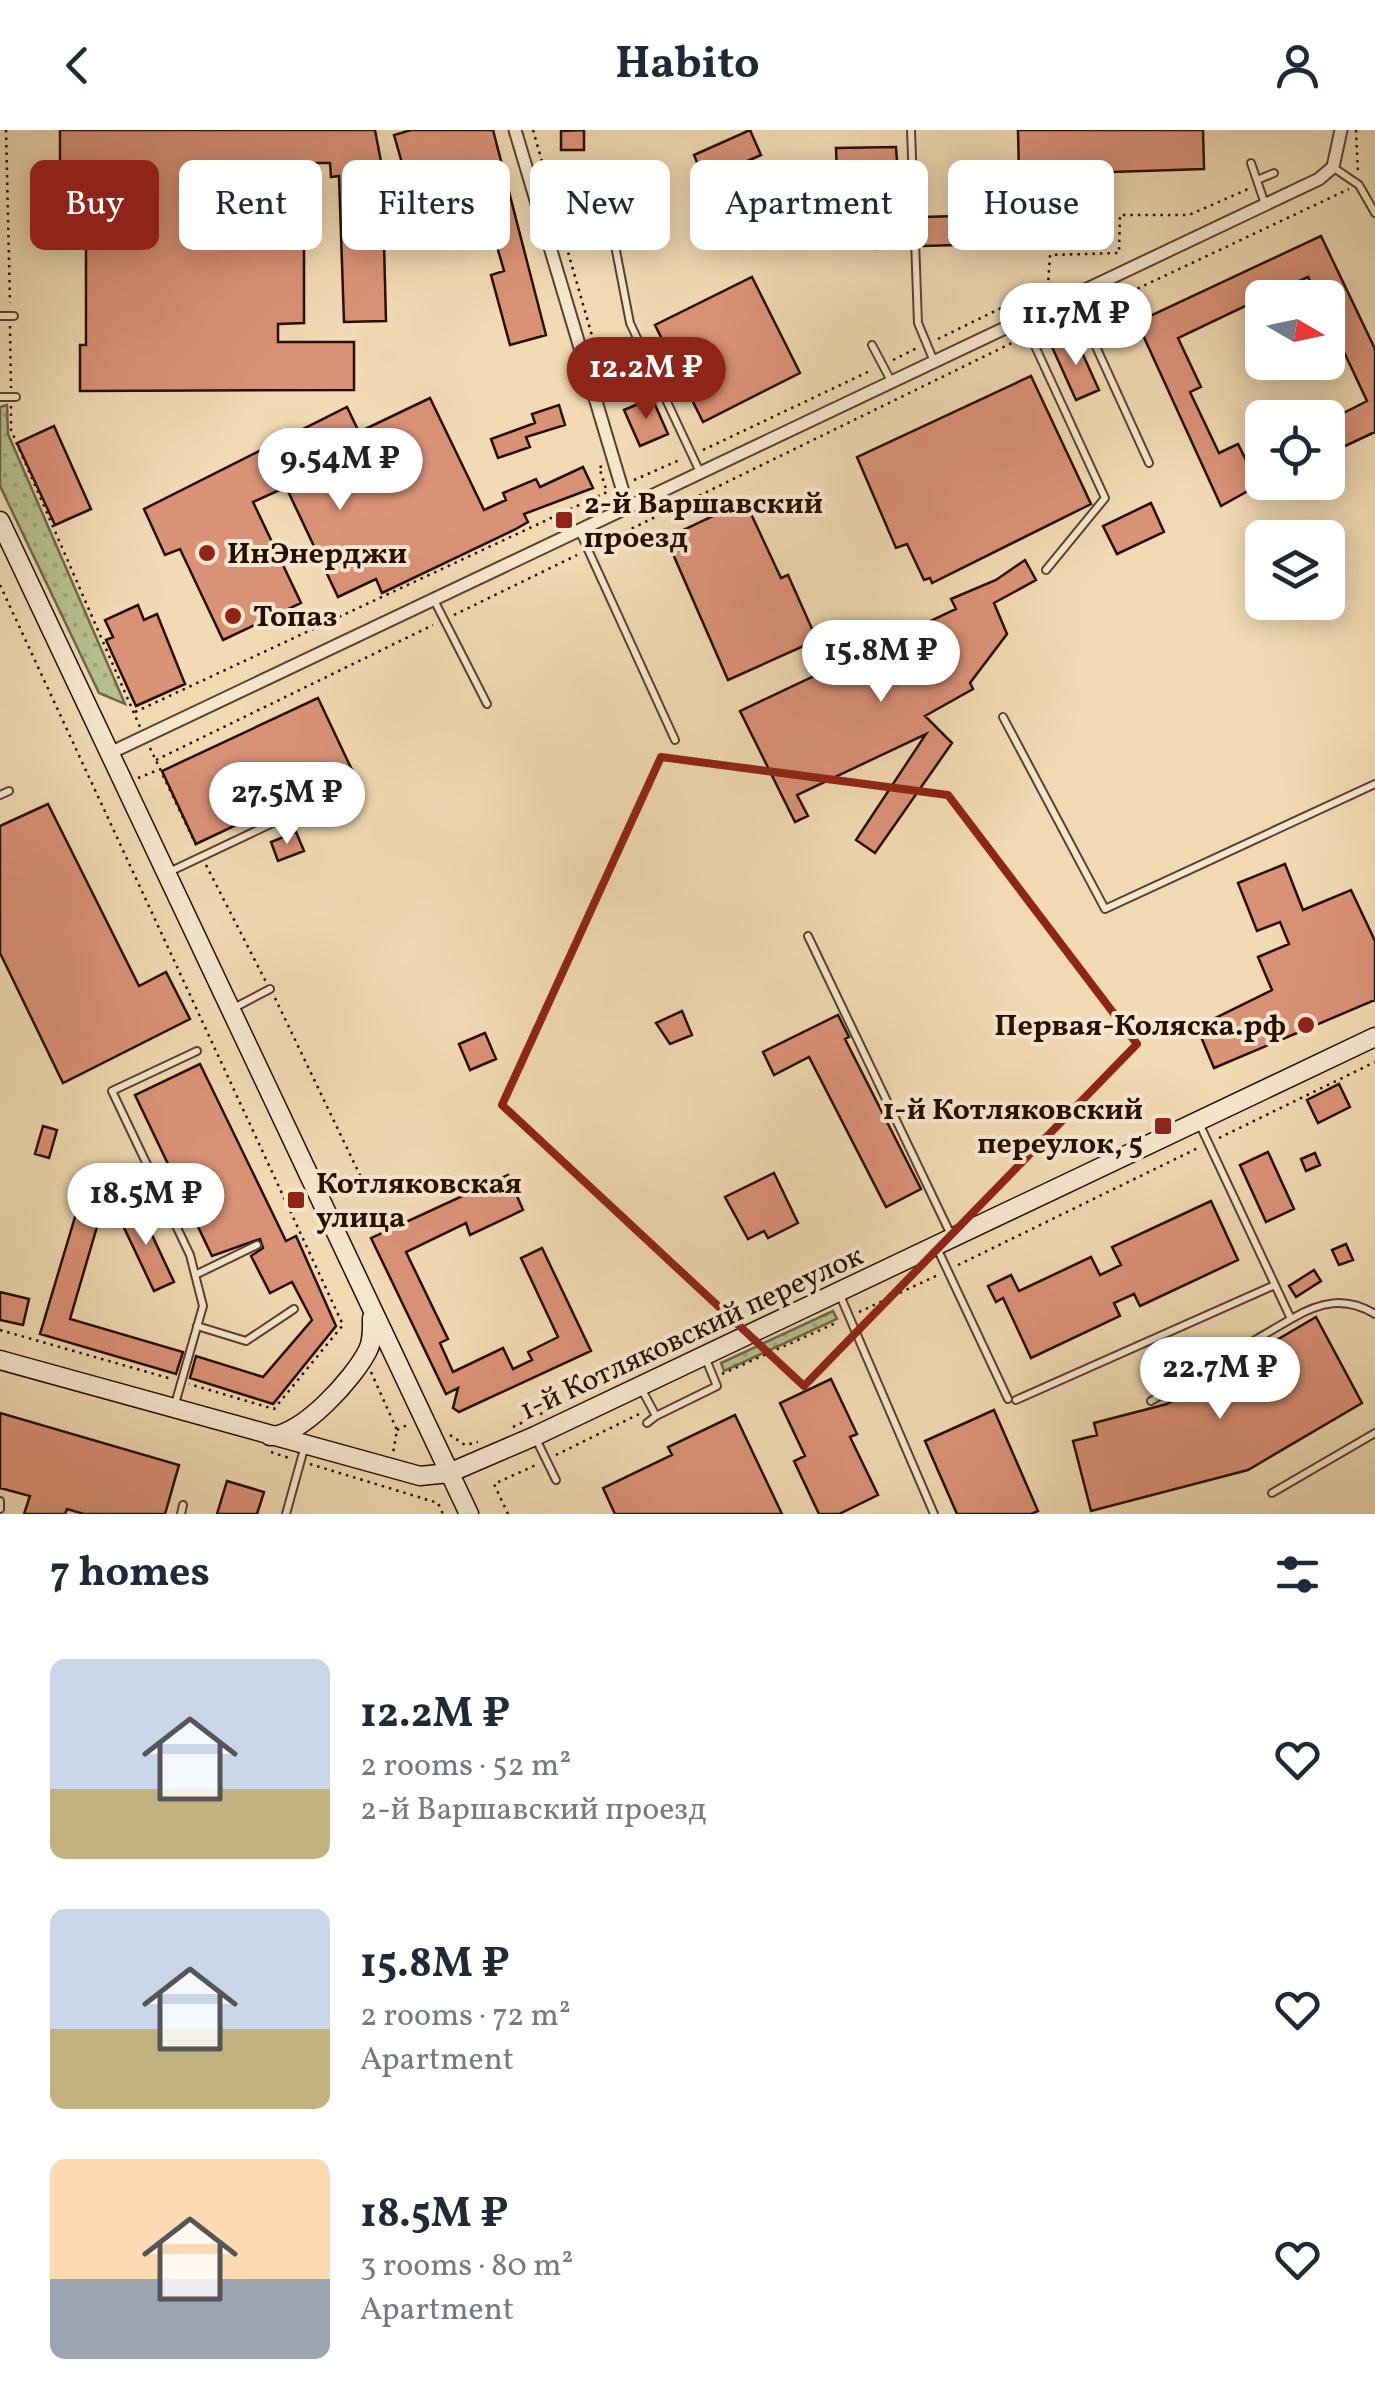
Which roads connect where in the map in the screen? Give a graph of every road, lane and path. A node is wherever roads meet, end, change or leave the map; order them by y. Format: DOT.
graph roads {
  1 [pos="6,130"];
  2 [pos="515,130"];
  3 [pos="533,130"];
  4 [pos="911,130"];
  5 [pos="1341,130"];
  6 [pos="1356,130"];
  7 [pos="1251,162"];
  8 [pos="1333,167"];
  9 [pos="1274,173"];
  10 [pos="1257,182"];
  11 [pos="1359,185"];
  12 [pos="1371,193"];
  13 [pos="1265,204"];
  14 [pos="1375,214"];
  15 [pos="616,250"];
  16 [pos="1072,293"];
  17 [pos="1082,315"];
  18 [pos="0,316"];
  19 [pos="12,316"];
  20 [pos="1022,316"];
  21 [pos="1030,334"];
  22 [pos="927,344"];
  23 [pos="872,345"];
  24 [pos="934,359"];
  25 [pos="884,364"];
  26 [pos="890,379"];
  27 [pos="0,397"];
  28 [pos="14,397"];
  29 [pos="611,404"];
  30 [pos="692,454"];
  31 [pos="1150,463"];
  32 [pos="599,467"];
  33 [pos="630,470"];
  34 [pos="699,470"];
  35 [pos="627,505"];
  36 [pos="0,521"];
  37 [pos="578,529"];
  38 [pos="588,550"];
  39 [pos="1046,570"];
  40 [pos="0,585"];
  41 [pos="434,599"];
  42 [pos="444,619"];
  43 [pos="487,704"];
  44 [pos="133,713"];
  45 [pos="1004,716"];
  46 [pos="144,736"];
  47 [pos="675,740"];
  48 [pos="110,753"];
  49 [pos="156,760"];
  50 [pos="355,784"];
  51 [pos="1375,784"];
  52 [pos="9,790"];
  53 [pos="0,795"];
  54 [pos="202,856"];
  55 [pos="166,874"];
  56 [pos="808,936"];
  57 [pos="270,988"];
  58 [pos="230,1010"];
  59 [pos="1375,1037"];
  60 [pos="197,1050"];
  61 [pos="1375,1062"];
  62 [pos="1199,1122"];
  63 [pos="1209,1143"];
  64 [pos="369,1194"];
  65 [pos="945,1243"];
  66 [pos="257,1245"];
  67 [pos="947,1270"];
  68 [pos="195,1275"];
  69 [pos="1275,1285"];
  70 [pos="801,1291"];
  71 [pos="839,1292"];
  72 [pos="370,1308"];
  73 [pos="294,1309"];
  74 [pos="1375,1314"];
  75 [pos="850,1317"];
  76 [pos="1291,1319"];
  77 [pos="343,1325"];
  78 [pos="197,1326"];
  79 [pos="704,1356"];
  80 [pos="0,1360"];
  81 [pos="369,1369"];
  82 [pos="714,1378"];
  83 [pos="640,1386"];
  84 [pos="1151,1401"];
  85 [pos="652,1407"];
  86 [pos="173,1410"];
  87 [pos="656,1416"];
  88 [pos="647,1423"];
  89 [pos="446,1431"];
  90 [pos="1375,1433"];
  91 [pos="256,1434"];
  92 [pos="499,1434"];
  93 [pos="535,1436"];
  94 [pos="484,1442"];
  95 [pos="394,1446"];
  96 [pos="269,1452"];
  97 [pos="303,1454"];
  98 [pos="545,1461"];
  99 [pos="450,1473"];
  100 [pos="556,1480"];
  101 [pos="1272,1493"];
  102 [pos="0,1501"];
  103 [pos="0,1509"];
  104 [pos="286,1514"];
  105 [pos="443,1514"];
  106 [pos="469,1514"];
  107 [pos="508,1514"];
  108 [pos="934,1514"];
  1 -- 19 [label="path"];
  2 -- 35 [label="street"];
  3 -- 29 [label="path"];
  4 -- 22 [label="lane"];
  5 -- 8 [label="street"];
  6 -- 11 [label="path"];
  7 -- 10 [label="lane"];
  8 -- 11 [label="lane"];
  8 -- 13 [label="street"];
  9 -- 10 [label="lane"];
  10 -- 13 [label="lane"];
  10 -- 22 [label="path"];
  11 -- 12 [label="lane"];
  11 -- 17 [label="path"];
  12 -- 14 [label="lane"];
  13 -- 16 [label="street"];
  15 -- 30 [label="lane"];
  16 -- 17 [label="lane"];
  16 -- 20 [label="street"];
  17 -- 21 [label="path"];
  17 -- 31 [label="lane"];
  18 -- 19 [label="lane"];
  19 -- 28 [label="path"];
  20 -- 21 [label="lane"];
  20 -- 24 [label="street"];
  21 -- 38 [label="path"];
  21 -- 39 [label="lane"];
  22 -- 24 [label="lane"];
  22 -- 25 [label="path"];
  23 -- 25 [label="lane"];
  24 -- 26 [label="street"];
  25 -- 26 [label="lane"];
  25 -- 30 [label="path"];
  26 -- 34 [label="street"];
  27 -- 28 [label="lane"];
  28 -- 44 [label="path"];
  30 -- 33 [label="path"];
  30 -- 34 [label="lane"];
  32 -- 44 [label="path"];
  34 -- 35 [label="street"];
  35 -- 37 [label="street"];
  36 -- 48 [label="street"];
  37 -- 38 [label="lane"];
  37 -- 41 [label="street"];
  38 -- 42 [label="path"];
  38 -- 47 [label="lane"];
  40 -- 77 [label="path"];
  41 -- 42 [label="lane"];
  41 -- 46 [label="street"];
  42 -- 43 [label="lane"];
  42 -- 49 [label="path"];
  44 -- 46 [label="path"];
  45 -- 51 [label="lane"];
  46 -- 48 [label="street"];
  46 -- 49 [label="path"];
  48 -- 55 [label="street"];
  49 -- 54 [label="path"];
  50 -- 54 [label="lane"];
  52 -- 53 [label="lane"];
  54 -- 55 [label="lane"];
  54 -- 57 [label="path"];
  55 -- 58 [label="street"];
  56 -- 65 [label="lane"];
  57 -- 58 [label="lane"];
  57 -- 64 [label="path"];
  58 -- 72 [label="street"];
  59 -- 62 [label="street, 1-й Котляковский переулок"];
  60 -- 68 [label="lane"];
  61 -- 63 [label="path"];
  62 -- 63 [label="lane"];
  62 -- 65 [label="street, 1-й Котляковский переулок"];
  63 -- 67 [label="path"];
  63 -- 69 [label="lane"];
  65 -- 67 [label="lane"];
  65 -- 71 [label="street, 1-й Котляковский переулок"];
  66 -- 68 [label="lane"];
  67 -- 69 [label="lane"];
  67 -- 75 [label="path"];
  68 -- 78 [label="lane"];
  69 -- 76 [label="lane"];
  70 -- 92 [label="path"];
  71 -- 75 [label="lane"];
  71 -- 79 [label="street, 1-й Котляковский переулок"];
  72 -- 91 [label="street"];
  72 -- 99 [label="street"];
  73 -- 78 [label="lane"];
  74 -- 76 [label="lane"];
  75 -- 82 [label="path"];
  75 -- 108 [label="lane"];
  76 -- 84 [label="lane"];
  78 -- 86 [label="lane"];
  79 -- 82 [label="lane"];
  79 -- 83 [label="street, 1-й Котляковский переулок"];
  80 -- 86 [label="street, 1-й Котляковский переулок"];
  81 -- 95 [label="path"];
  82 -- 87 [label="lane"];
  83 -- 85 [label="lane"];
  83 -- 93 [label="street, 1-й Котляковский переулок"];
  85 -- 87 [label="lane"];
  85 -- 98 [label="path"];
  86 -- 91 [label="street, 1-й Котляковский переулок"];
  87 -- 88 [label="lane"];
  89 -- 94 [label="path"];
  90 -- 101 [label="lane"];
  91 -- 97 [label="street, 1-й Котляковский переулок"];
  93 -- 98 [label="lane"];
  93 -- 99 [label="street, 1-й Котляковский переулок"];
  96 -- 97 [label="path"];
  97 -- 99 [label="street, 1-й Котляковский переулок"];
  97 -- 104 [label="lane"];
  97 -- 105 [label="path"];
  98 -- 100 [label="lane"];
  98 -- 107 [label="path"];
  99 -- 106 [label="street"];
  102 -- 103 [label="lane"];
}
